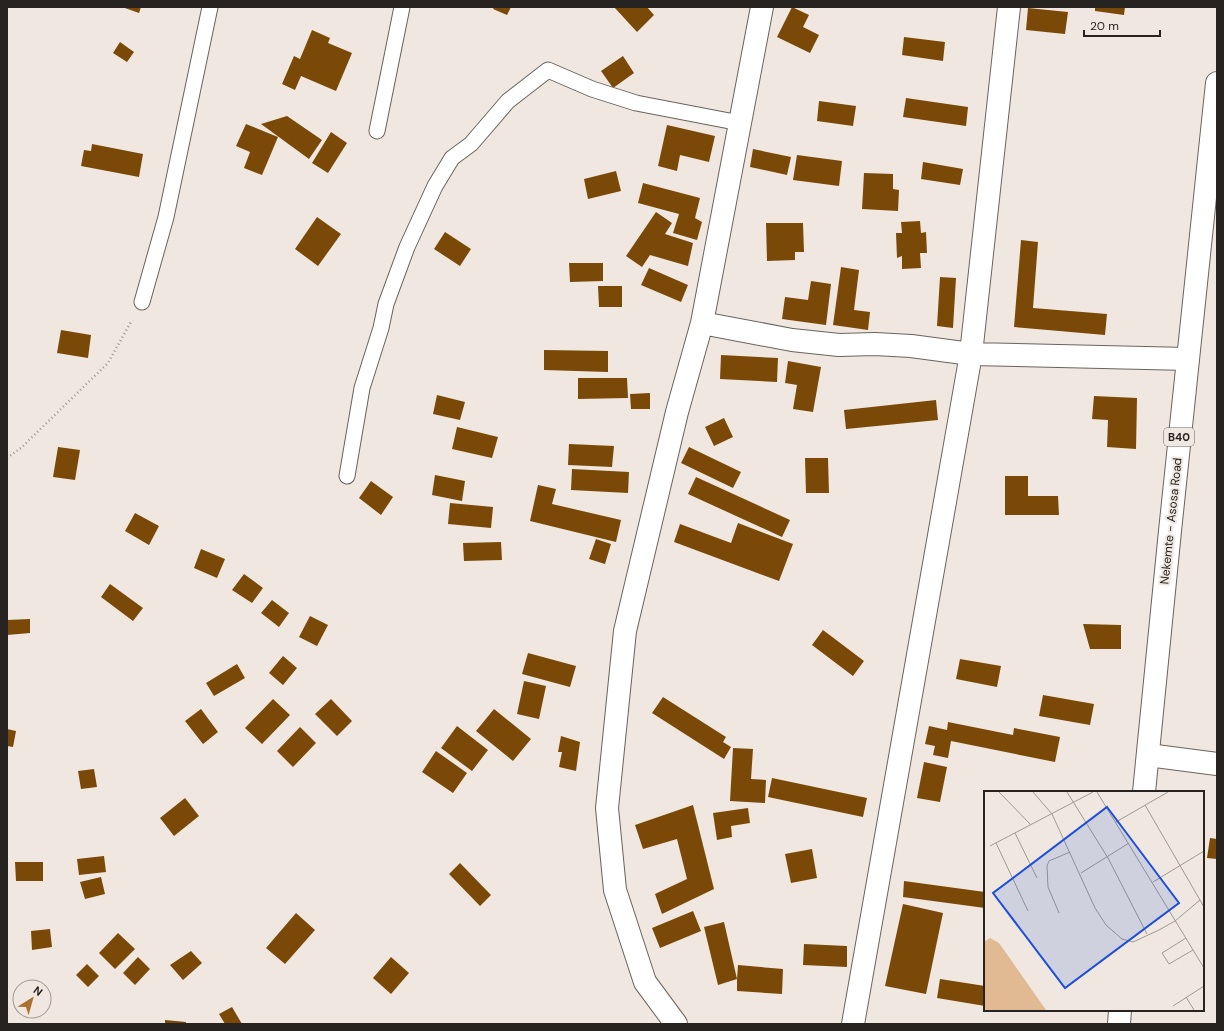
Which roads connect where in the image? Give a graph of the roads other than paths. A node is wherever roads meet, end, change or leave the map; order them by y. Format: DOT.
graph roads {
  1 [pos="210,7"];
  2 [pos="402,7"];
  3 [pos="762,7"];
  4 [pos="1008,7"];
  5 [pos="1217,83"];
  6 [pos="740,123"];
  7 [pos="377,130"];
  8 [pos="1214,150"];
  9 [pos="142,302"];
  10 [pos="702,323"];
  11 [pos="971,354"];
  12 [pos="1188,359"];
  13 [pos="347,476"];
  14 [pos="1148,755"];
  15 [pos="1217,764"];
  16 [pos="1144,791"];
  17 [pos="1120,1011"];
  18 [pos="676,1024"];
  19 [pos="853,1024"];
  20 [pos="1119,1024"];
  1 -- 9 [label="lane"];
  2 -- 7 [label="lane"];
  3 -- 6 [label="main road"];
  4 -- 11 [label="main road"];
  5 -- 8 [label="main road, Nekemte - Asosa Road / B40"];
  6 -- 10 [label="main road"];
  6 -- 13 [label="lane"];
  8 -- 12 [label="main road, Nekemte - Asosa Road / B40"];
  10 -- 11 [label="main road"];
  10 -- 18 [label="main road"];
  11 -- 12 [label="main road"];
  11 -- 19 [label="main road"];
  12 -- 14 [label="main road, Nekemte - Asosa Road / B40"];
  14 -- 15 [label="main road"];
  14 -- 16 [label="main road, Nekemte - Asosa Road / B40"];
  17 -- 20 [label="main road"];
}
